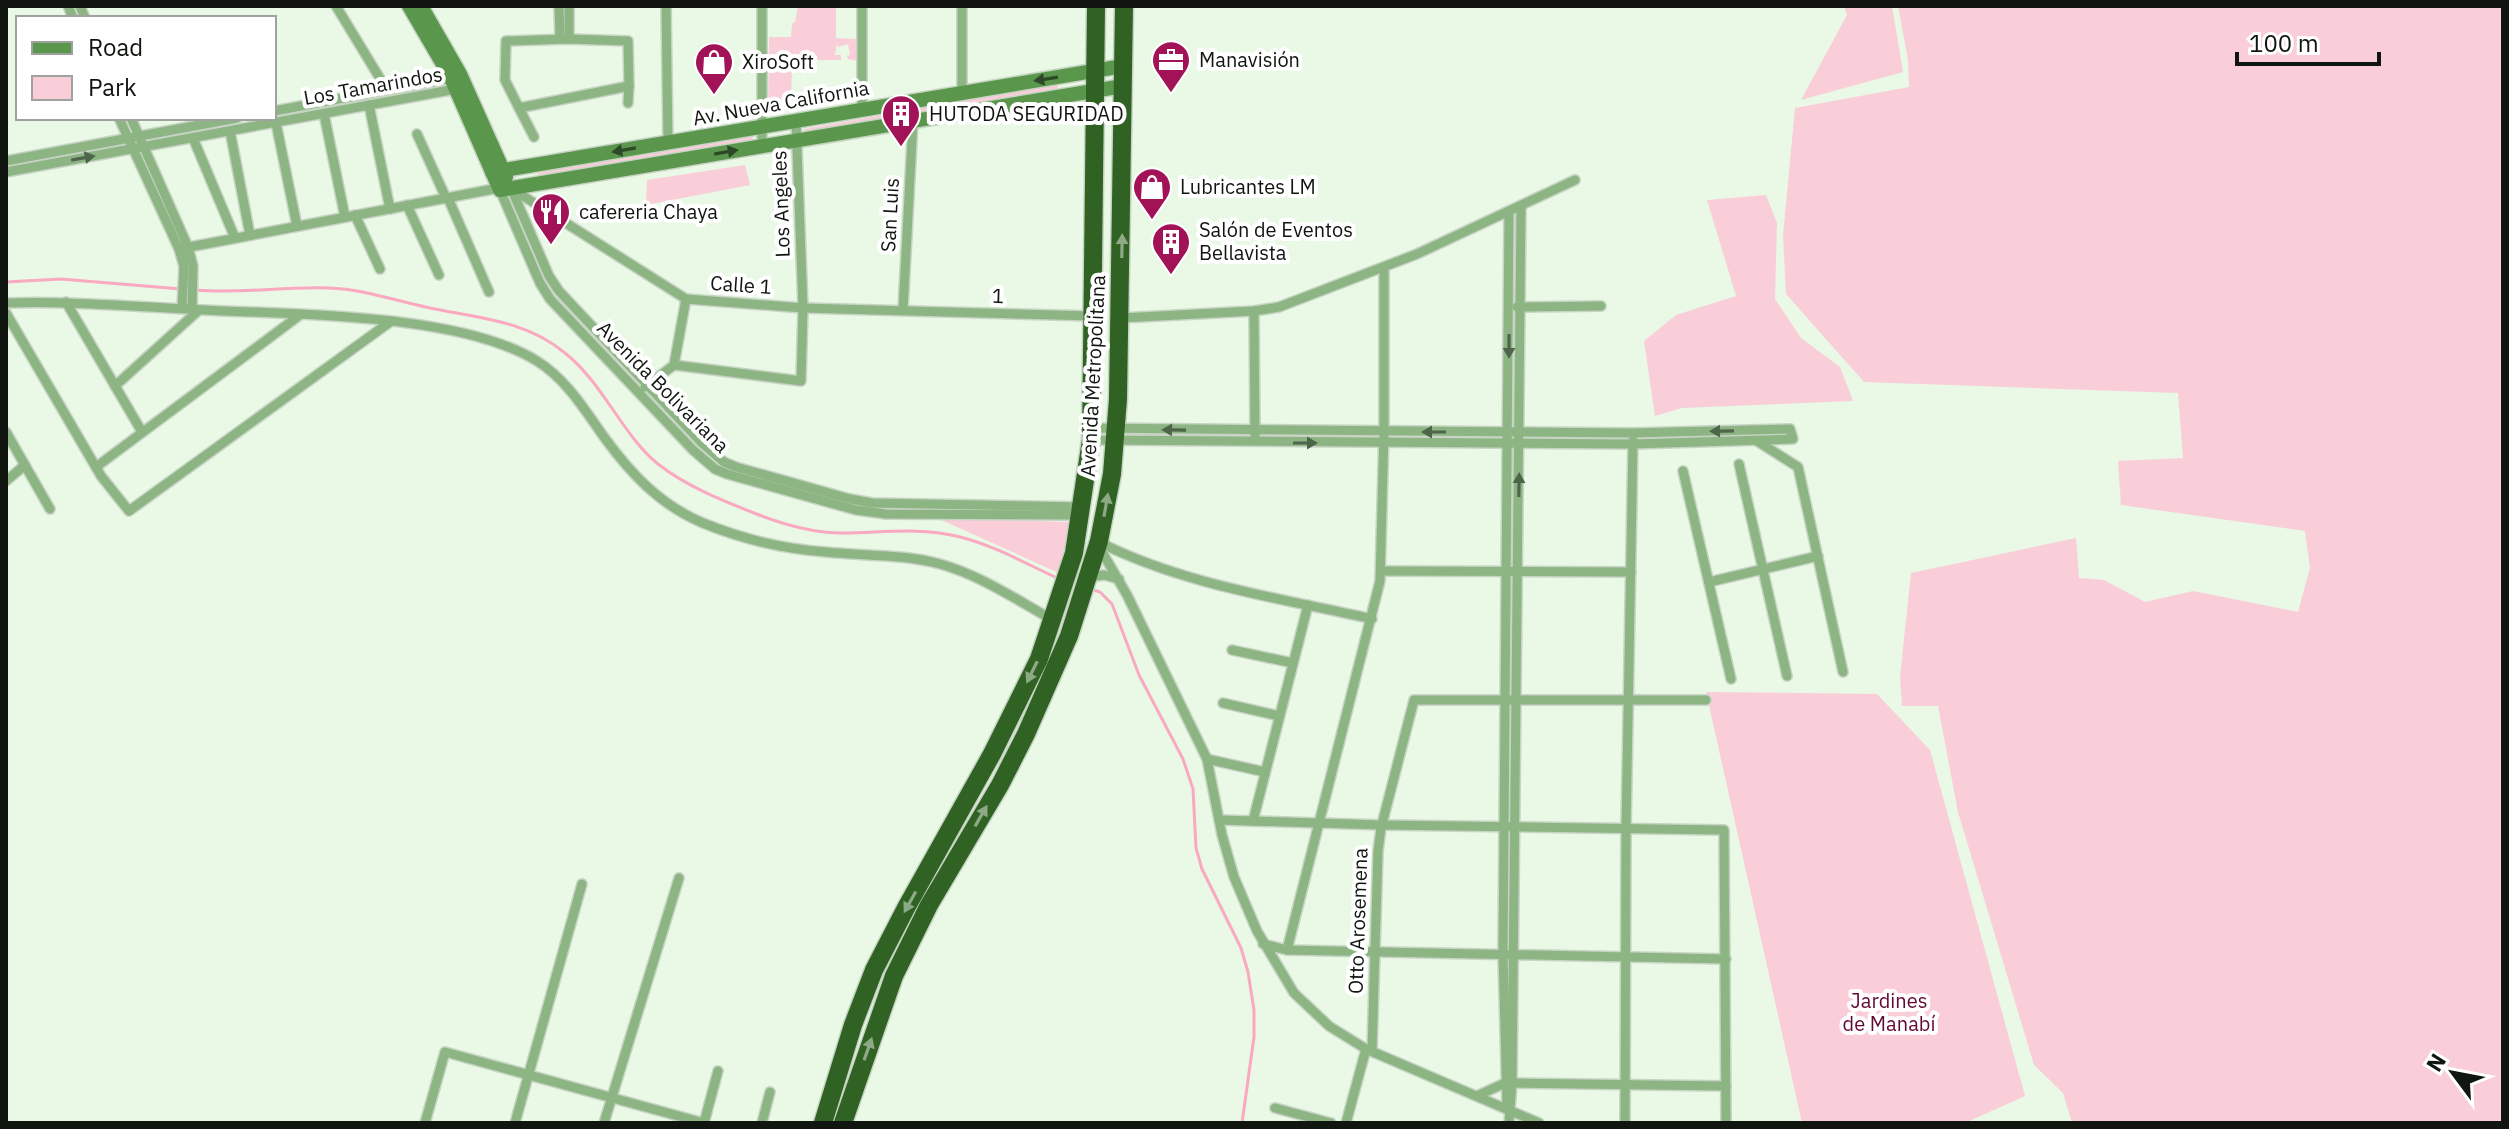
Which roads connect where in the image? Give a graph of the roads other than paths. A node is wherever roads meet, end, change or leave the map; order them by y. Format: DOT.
graph roads {
  1 [pos="336,6"];
  2 [pos="409,6"];
  3 [pos="421,6"];
  4 [pos="559,6"];
  5 [pos="569,6"];
  6 [pos="666,6"];
  7 [pos="762,6"];
  8 [pos="862,6"];
  9 [pos="962,6"];
  10 [pos="1096,6"];
  11 [pos="1124,6"];
  12 [pos="564,39"];
  13 [pos="1123,66"];
  14 [pos="1097,71"];
  15 [pos="458,82"];
  16 [pos="629,86"];
  17 [pos="1123,86"];
  18 [pos="387,90"];
  19 [pos="1097,90"];
  20 [pos="962,93"];
  21 [pos="628,103"];
  22 [pos="369,105"];
  23 [pos="519,108"];
  24 [pos="862,110"];
  25 [pos="276,111"];
  26 [pos="324,114"];
  27 [pos="120,120"];
  28 [pos="132,120"];
  29 [pos="226,120"];
  30 [pos="796,121"];
  31 [pos="913,121"];
  32 [pos="276,123"];
  33 [pos="762,127"];
  34 [pos="230,131"];
  35 [pos="417,134"];
  36 [pos="140,136"];
  37 [pos="534,137"];
  38 [pos="128,138"];
  39 [pos="193,138"];
  40 [pos="796,141"];
  41 [pos="668,143"];
  42 [pos="762,146"];
  43 [pos="144,147"];
  44 [pos="133,149"];
  45 [pos="6,161"];
  46 [pos="498,171"];
  47 [pos="6,172"];
  48 [pos="1575,180"];
  49 [pos="503,189"];
  50 [pos="447,198"];
  51 [pos="407,205"];
  52 [pos="1521,206"];
  53 [pos="390,209"];
  54 [pos="1509,212"];
  55 [pos="350,216"];
  56 [pos="297,226"];
  57 [pos="250,235"];
  58 [pos="235,238"];
  59 [pos="183,248"];
  60 [pos="1384,268"];
  61 [pos="380,269"];
  62 [pos="439,275"];
  63 [pos="489,292"];
  64 [pos="686,299"];
  65 [pos="66,302"];
  66 [pos="6,303"];
  67 [pos="1601,306"];
  68 [pos="1515,307"];
  69 [pos="803,308"];
  70 [pos="191,309"];
  71 [pos="903,310"];
  72 [pos="1254,311"];
  73 [pos="6,313"];
  74 [pos="300,315"];
  75 [pos="1092,316"];
  76 [pos="1121,318"];
  77 [pos="390,322"];
  78 [pos="674,365"];
  79 [pos="647,385"];
  80 [pos="115,386"];
  81 [pos="638,392"];
  82 [pos="1255,431"];
  83 [pos="1384,431"];
  84 [pos="6,432"];
  85 [pos="142,432"];
  86 [pos="1633,433"];
  87 [pos="1091,434"];
  88 [pos="1116,436"];
  89 [pos="1515,438"];
  90 [pos="1757,441"];
  91 [pos="1255,443"];
  92 [pos="1383,444"];
  93 [pos="1633,444"];
  94 [pos="1739,464"];
  95 [pos="25,465"];
  96 [pos="96,467"];
  97 [pos="1683,471"];
  98 [pos="6,481"];
  99 [pos="50,509"];
  100 [pos="1082,511"];
  101 [pos="1098,543"];
  102 [pos="1818,556"];
  103 [pos="1763,570"];
  104 [pos="1381,571"];
  105 [pos="1512,572"];
  106 [pos="1631,572"];
  107 [pos="1088,579"];
  108 [pos="1119,579"];
  109 [pos="1709,582"];
  110 [pos="1308,605"];
  111 [pos="1372,619"];
  112 [pos="1053,620"];
  113 [pos="1232,650"];
  114 [pos="1293,663"];
  115 [pos="1843,672"];
  116 [pos="1787,676"];
  117 [pos="1731,679"];
  118 [pos="1511,700"];
  119 [pos="1628,700"];
  120 [pos="1706,700"];
  121 [pos="1223,703"];
  122 [pos="1279,716"];
  123 [pos="1207,759"];
  124 [pos="1265,772"];
  125 [pos="1219,820"];
  126 [pos="1253,821"];
  127 [pos="1319,823"];
  128 [pos="1382,825"];
  129 [pos="1509,828"];
  130 [pos="1626,829"];
  131 [pos="929,866"];
  132 [pos="947,876"];
  133 [pos="679,878"];
  134 [pos="582,884"];
  135 [pos="1263,944"];
  136 [pos="1287,950"];
  137 [pos="1375,952"];
  138 [pos="1508,955"];
  139 [pos="1626,957"];
  140 [pos="1726,959"];
  141 [pos="1369,1050"];
  142 [pos="718,1071"];
  143 [pos="528,1075"];
  144 [pos="1509,1083"];
  145 [pos="1625,1085"];
  146 [pos="1726,1086"];
  147 [pos="770,1092"];
  148 [pos="1479,1095"];
  149 [pos="611,1097"];
  150 [pos="1275,1108"];
  151 [pos="1510,1109"];
  152 [pos="425,1123"];
  153 [pos="515,1123"];
  154 [pos="604,1123"];
  155 [pos="704,1123"];
  156 [pos="762,1123"];
  157 [pos="823,1123"];
  158 [pos="843,1123"];
  159 [pos="1331,1123"];
  160 [pos="1346,1123"];
  161 [pos="1509,1123"];
  162 [pos="1539,1123"];
  163 [pos="1625,1123"];
  164 [pos="1726,1123"];
  1 -- 18 [label="street"];
  2 -- 15 [label="street, Avenida Bolivariana"];
  3 -- 15 [label="street, Avenida Bolivariana"];
  4 -- 12 [label="street"];
  5 -- 12 [label="street"];
  6 -- 41 [label="street"];
  7 -- 33 [label="street"];
  8 -- 24 [label="street"];
  9 -- 20 [label="street"];
  10 -- 14 [label="highway"];
  11 -- 13 [label="highway, Avenida Metropolitana"];
  12 -- 16 [label="street"];
  12 -- 23 [label="street"];
  13 -- 14 [label="street, Av. Nueva California"];
  13 -- 17 [label="highway, Avenida Metropolitana"];
  14 -- 19 [label="highway"];
  14 -- 20 [label="street, Av. Nueva California, one-way"];
  15 -- 18 [label="street, Los Tamarindos"];
  15 -- 22 [label="street, Los Tamarindos"];
  15 -- 46 [label="street, Avenida Bolivariana"];
  16 -- 21 [label="street"];
  16 -- 23 [label="street"];
  17 -- 19 [label="street, Av. Nueva California"];
  76 -- 17 [label="highway, Avenida Metropolitana, one-way"];
  18 -- 25 [label="street, Los Tamarindos"];
  19 -- 31 [label="street, Av. Nueva California"];
  19 -- 75 [label="highway"];
  20 -- 24 [label="street, Av. Nueva California"];
  22 -- 26 [label="street, Los Tamarindos"];
  22 -- 53 [label="street"];
  23 -- 37 [label="street"];
  24 -- 30 [label="street, Av. Nueva California"];
  26 -- 32 [label="street, Los Tamarindos"];
  26 -- 55 [label="street"];
  27 -- 38 [label="street"];
  28 -- 36 [label="street"];
  29 -- 36 [label="street"];
  30 -- 33 [label="street, Av. Nueva California"];
  30 -- 40 [label="street, Los Angeles"];
  31 -- 40 [label="street, Av. Nueva California"];
  31 -- 71 [label="street, San Luis"];
  32 -- 34 [label="street, Los Tamarindos"];
  32 -- 56 [label="street"];
  33 -- 41 [label="street, Av. Nueva California"];
  33 -- 42 [label="street"];
  34 -- 39 [label="street, Los Tamarindos"];
  34 -- 57 [label="street"];
  35 -- 50 [label="street"];
  36 -- 38 [label="street"];
  36 -- 43 [label="street"];
  38 -- 44 [label="street"];
  38 -- 45 [label="street"];
  39 -- 43 [label="street, Los Tamarindos"];
  39 -- 58 [label="street"];
  40 -- 42 [label="street, Av. Nueva California"];
  40 -- 69 [label="street, Los Angeles"];
  41 -- 46 [label="street, Av. Nueva California, one-way"];
  49 -- 42 [label="street, Av. Nueva California, one-way"];
  43 -- 44 [label="street, Los Tamarindos"];
  43 -- 59 [label="street"];
  47 -- 44 [label="street, Los Tamarindos, one-way"];
  44 -- 59 [label="street"];
  46 -- 49 [label="street, Avenida Bolivariana"];
  48 -- 52 [label="street"];
  49 -- 50 [label="street"];
  49 -- 64 [label="street, Calle 1"];
  49 -- 79 [label="street, Avenida Bolivariana"];
  49 -- 81 [label="street, Avenida Bolivariana"];
  50 -- 51 [label="street"];
  50 -- 63 [label="street"];
  51 -- 53 [label="street"];
  51 -- 62 [label="street"];
  52 -- 54 [label="street"];
  52 -- 68 [label="street"];
  53 -- 55 [label="street"];
  54 -- 60 [label="street"];
  54 -- 68 [label="street"];
  55 -- 56 [label="street"];
  55 -- 61 [label="street"];
  56 -- 57 [label="street"];
  57 -- 58 [label="street"];
  58 -- 59 [label="street"];
  59 -- 70 [label="street"];
  60 -- 72 [label="street"];
  60 -- 83 [label="street"];
  64 -- 69 [label="street, Calle 1"];
  64 -- 78 [label="street"];
  65 -- 66 [label="street"];
  65 -- 70 [label="street"];
  65 -- 80 [label="street"];
  67 -- 68 [label="street"];
  68 -- 89 [label="street"];
  69 -- 71 [label="street, Calle 1"];
  69 -- 78 [label="street, Los Angeles"];
  70 -- 74 [label="street"];
  70 -- 80 [label="street"];
  71 -- 75 [label="street, 1"];
  72 -- 76 [label="street"];
  72 -- 82 [label="street"];
  73 -- 96 [label="street"];
  74 -- 77 [label="street"];
  74 -- 85 [label="street"];
  75 -- 87 [label="highway"];
  76 -- 88 [label="highway, Avenida Metropolitana"];
  77 -- 96 [label="street"];
  77 -- 112 [label="street"];
  78 -- 79 [label="street"];
  79 -- 81 [label="street"];
  79 -- 100 [label="street, Avenida Bolivariana"];
  80 -- 85 [label="street"];
  81 -- 100 [label="street, Avenida Bolivariana"];
  82 -- 83 [label="street"];
  82 -- 88 [label="street, one-way"];
  82 -- 91 [label="street"];
  89 -- 83 [label="street, one-way"];
  83 -- 92 [label="street"];
  84 -- 95 [label="street"];
  85 -- 96 [label="street"];
  86 -- 89 [label="street"];
  90 -- 86 [label="street, one-way"];
  86 -- 93 [label="street"];
  87 -- 88 [label="street"];
  87 -- 100 [label="highway"];
  88 -- 91 [label="street"];
  101 -- 88 [label="highway, Avenida Metropolitana, one-way"];
  89 -- 92 [label="street"];
  89 -- 93 [label="street"];
  89 -- 105 [label="street"];
  90 -- 93 [label="street"];
  90 -- 102 [label="street"];
  91 -- 92 [label="street, one-way"];
  92 -- 104 [label="street"];
  93 -- 106 [label="street"];
  94 -- 103 [label="street"];
  95 -- 98 [label="street"];
  95 -- 99 [label="street"];
  97 -- 109 [label="street"];
  100 -- 112 [label="highway"];
  101 -- 107 [label="highway, Avenida Metropolitana"];
  101 -- 108 [label="street"];
  101 -- 110 [label="street"];
  102 -- 103 [label="street"];
  102 -- 115 [label="street"];
  103 -- 109 [label="street"];
  103 -- 116 [label="street"];
  104 -- 105 [label="street"];
  104 -- 111 [label="street"];
  105 -- 106 [label="street"];
  105 -- 118 [label="street"];
  106 -- 119 [label="street"];
  107 -- 108 [label="street"];
  132 -- 107 [label="highway, Avenida Metropolitana, one-way"];
  108 -- 123 [label="street"];
  109 -- 117 [label="street"];
  110 -- 111 [label="street"];
  110 -- 114 [label="street"];
  111 -- 127 [label="street"];
  112 -- 131 [label="highway, one-way"];
  113 -- 114 [label="street"];
  114 -- 122 [label="street"];
  118 -- 119 [label="street"];
  118 -- 128 [label="street, Otto Arosemena"];
  118 -- 129 [label="street"];
  119 -- 120 [label="street"];
  119 -- 130 [label="street"];
  121 -- 122 [label="street"];
  122 -- 124 [label="street"];
  123 -- 124 [label="street"];
  123 -- 125 [label="street"];
  124 -- 126 [label="street"];
  125 -- 126 [label="street"];
  125 -- 135 [label="street"];
  126 -- 127 [label="street"];
  127 -- 128 [label="street"];
  127 -- 136 [label="street"];
  128 -- 129 [label="street"];
  128 -- 137 [label="street, Otto Arosemena"];
  129 -- 130 [label="street"];
  129 -- 138 [label="street"];
  130 -- 139 [label="street"];
  130 -- 140 [label="street"];
  131 -- 132 [label="highway"];
  131 -- 157 [label="highway, one-way"];
  158 -- 132 [label="highway, Avenida Metropolitana, one-way"];
  133 -- 149 [label="street"];
  134 -- 143 [label="street"];
  135 -- 136 [label="street"];
  135 -- 141 [label="street"];
  136 -- 137 [label="street"];
  137 -- 138 [label="street"];
  137 -- 141 [label="street, Otto Arosemena"];
  138 -- 139 [label="street"];
  138 -- 144 [label="street"];
  139 -- 140 [label="street"];
  139 -- 145 [label="street"];
  140 -- 146 [label="street"];
  141 -- 148 [label="street"];
  141 -- 160 [label="street, Otto Arosemena"];
  142 -- 155 [label="street"];
  143 -- 149 [label="street"];
  143 -- 152 [label="street"];
  143 -- 153 [label="street"];
  144 -- 145 [label="street"];
  144 -- 148 [label="street"];
  144 -- 151 [label="street"];
  145 -- 146 [label="street"];
  145 -- 163 [label="street"];
  146 -- 164 [label="street"];
  147 -- 156 [label="street"];
  148 -- 151 [label="street"];
  149 -- 154 [label="street"];
  149 -- 155 [label="street"];
  150 -- 159 [label="street"];
  151 -- 161 [label="street"];
  151 -- 162 [label="street"];
}
